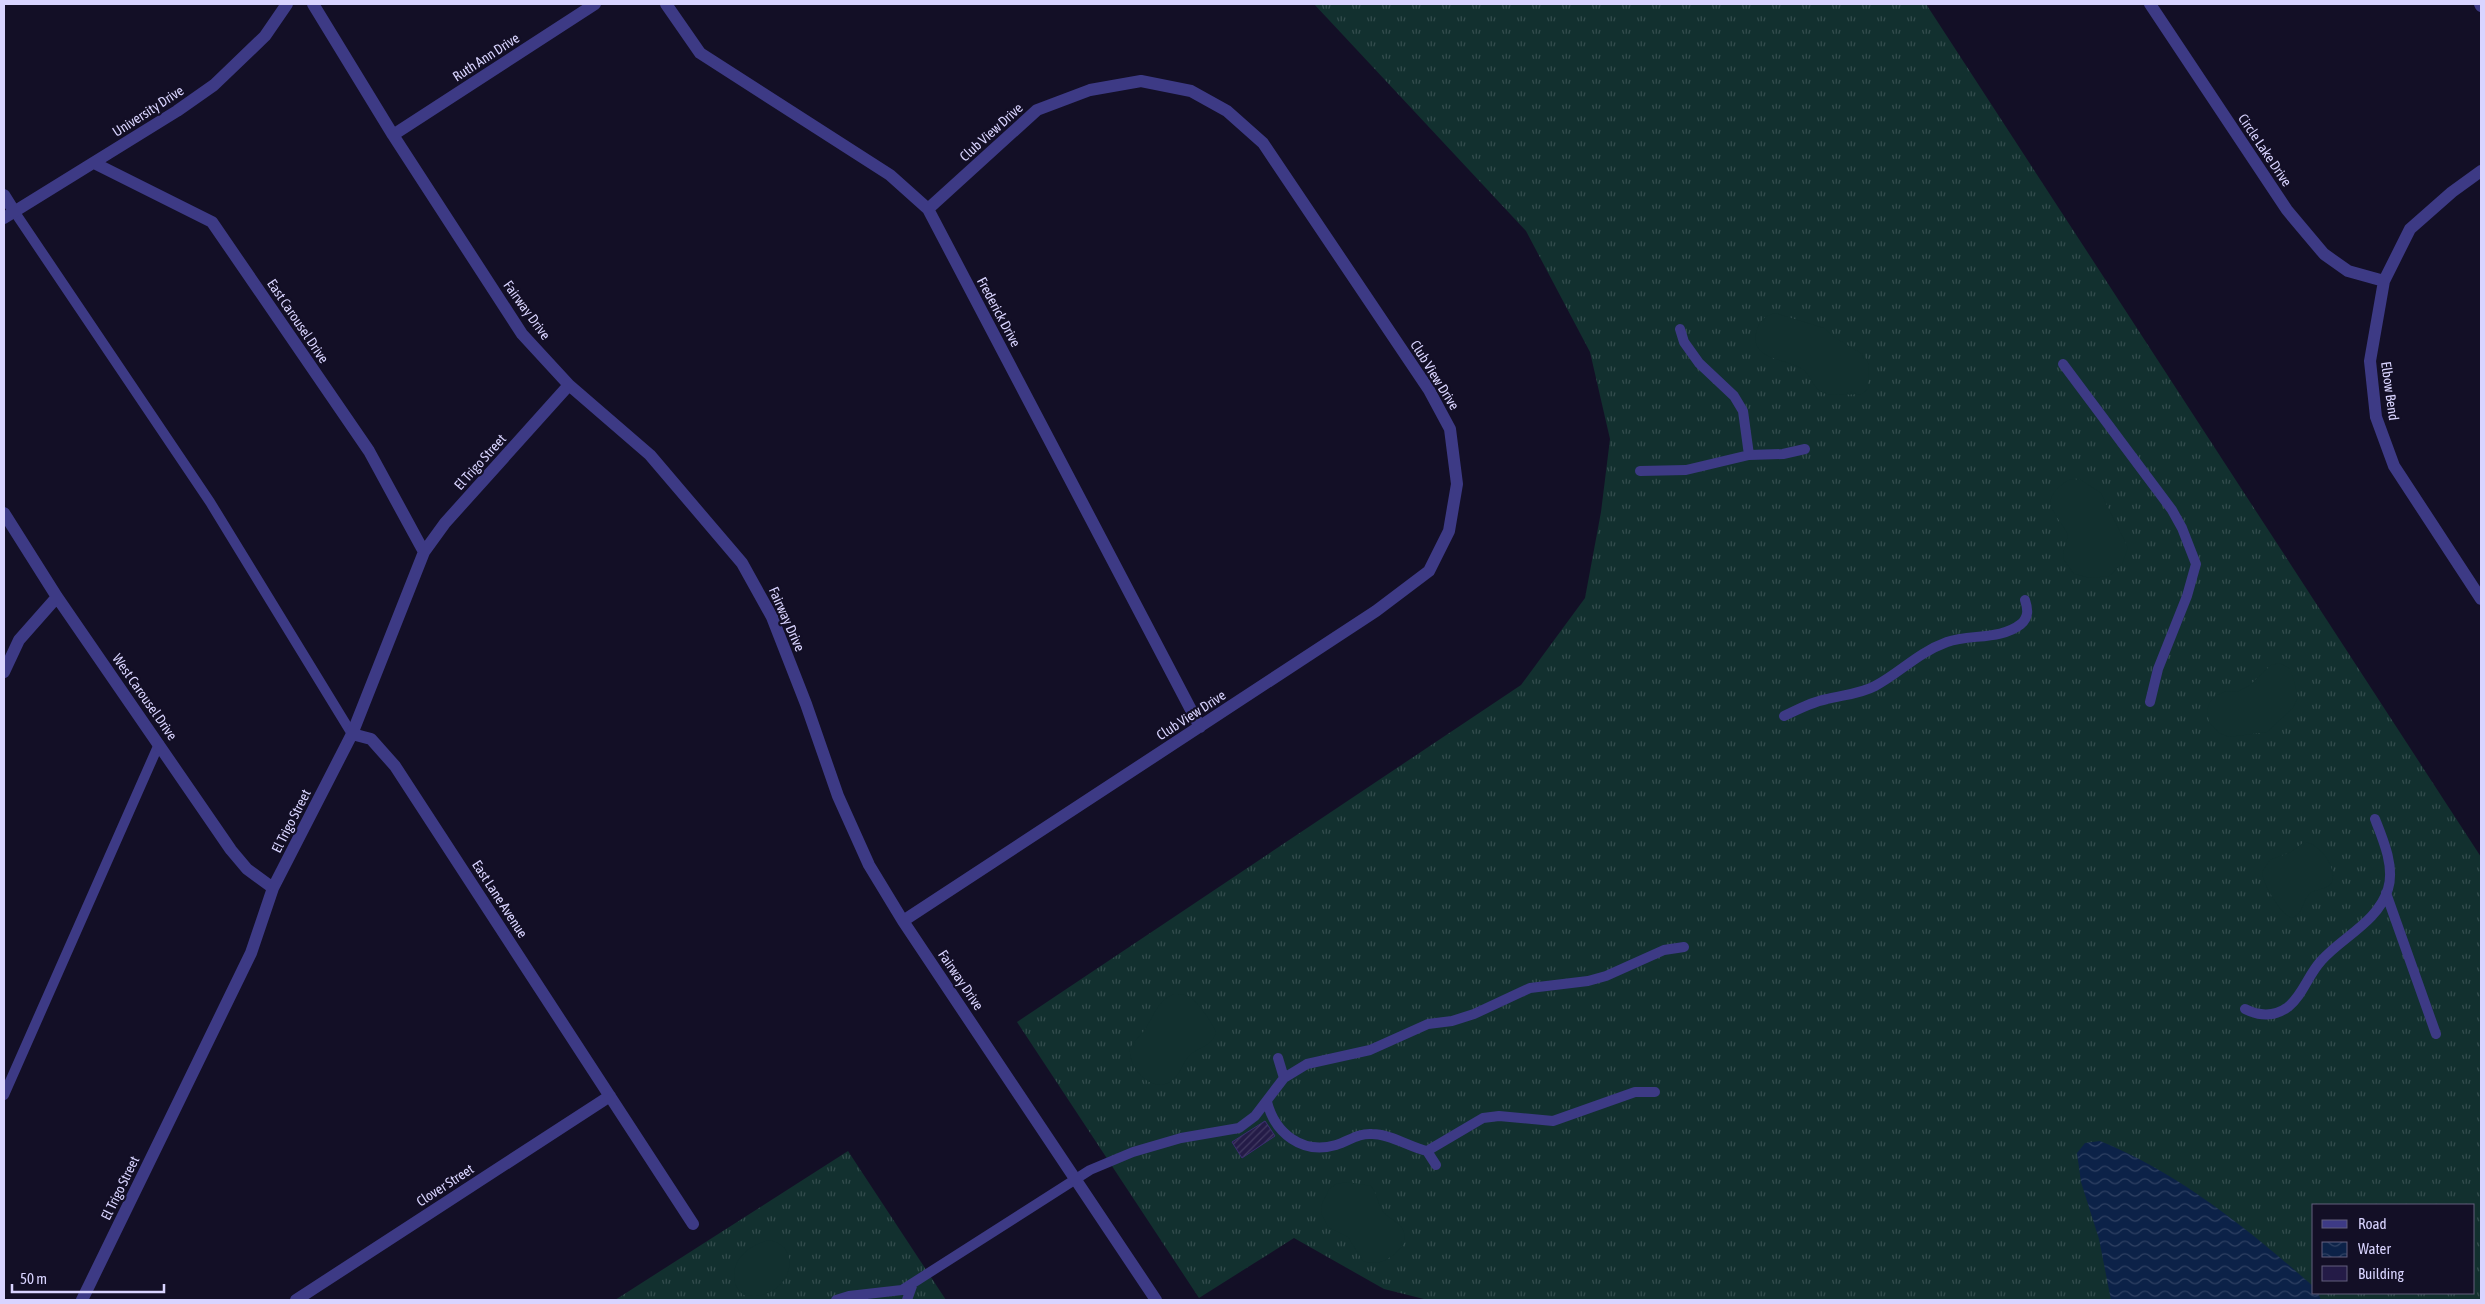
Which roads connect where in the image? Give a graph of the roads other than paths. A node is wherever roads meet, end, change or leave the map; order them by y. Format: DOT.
graph roads {
  1 [pos="287,4"];
  2 [pos="313,4"];
  3 [pos="595,4"];
  4 [pos="666,4"];
  5 [pos="2150,4"];
  6 [pos="393,135"];
  7 [pos="94,163"];
  8 [pos="2481,171"];
  9 [pos="4,195"];
  10 [pos="928,209"];
  11 [pos="9,215"];
  12 [pos="2384,281"];
  13 [pos="1680,329"];
  14 [pos="2064,364"];
  15 [pos="570,385"];
  16 [pos="1805,449"];
  17 [pos="1749,455"];
  18 [pos="1640,471"];
  19 [pos="4,513"];
  20 [pos="424,552"];
  21 [pos="57,597"];
  22 [pos="2481,599"];
  23 [pos="2025,600"];
  24 [pos="4,672"];
  25 [pos="2150,702"];
  26 [pos="1784,716"];
  27 [pos="1200,727"];
  28 [pos="352,734"];
  29 [pos="159,744"];
  30 [pos="2374,819"];
  31 [pos="273,888"];
  32 [pos="2386,893"];
  33 [pos="904,921"];
  34 [pos="1684,947"];
  35 [pos="2245,1009"];
  36 [pos="2436,1034"];
  37 [pos="1278,1058"];
  38 [pos="1284,1078"];
  39 [pos="1655,1092"];
  40 [pos="4,1095"];
  41 [pos="610,1096"];
  42 [pos="1267,1102"];
  43 [pos="1427,1151"];
  44 [pos="1436,1165"];
  45 [pos="1075,1179"];
  46 [pos="693,1224"];
  47 [pos="913,1283"];
  48 [pos="82,1300"];
  49 [pos="296,1300"];
  50 [pos="836,1300"];
  51 [pos="907,1300"];
  52 [pos="1156,1300"];
  1 -- 7 [label="street, University Drive"];
  2 -- 6 [label="street, Fairway Drive"];
  3 -- 6 [label="street, Ruth Ann Drive"];
  4 -- 10 [label="street, Frederick Drive"];
  5 -- 12 [label="street, Circle Lake Drive"];
  6 -- 15 [label="street, Fairway Drive"];
  7 -- 11 [label="street, University Drive"];
  7 -- 20 [label="street, East Carousel Drive"];
  8 -- 12 [label="street, Elbow Bend"];
  9 -- 11 [label="street"];
  10 -- 27 [label="street, Frederick Drive"];
  10 -- 27 [label="street, Club View Drive"];
  11 -- 28 [label="lane"];
  12 -- 22 [label="street, Elbow Bend"];
  13 -- 17 [label="lane"];
  14 -- 25 [label="lane"];
  15 -- 20 [label="street, El Trigo Street"];
  15 -- 33 [label="street, Fairway Drive"];
  16 -- 17 [label="lane"];
  17 -- 18 [label="lane"];
  19 -- 21 [label="street, West Carousel Drive"];
  20 -- 28 [label="street, El Trigo Street"];
  21 -- 24 [label="street"];
  21 -- 29 [label="street, West Carousel Drive"];
  23 -- 26 [label="lane"];
  27 -- 33 [label="street, Club View Drive"];
  28 -- 31 [label="street, El Trigo Street"];
  28 -- 41 [label="street, East Lane Avenue"];
  29 -- 31 [label="street, West Carousel Drive"];
  29 -- 40 [label="lane"];
  30 -- 32 [label="lane"];
  31 -- 48 [label="street, El Trigo Street"];
  32 -- 35 [label="lane"];
  32 -- 36 [label="lane"];
  33 -- 45 [label="street, Fairway Drive"];
  34 -- 38 [label="lane"];
  37 -- 38 [label="lane"];
  38 -- 42 [label="lane"];
  39 -- 43 [label="lane"];
  41 -- 46 [label="street, East Lane Avenue"];
  41 -- 49 [label="street, Clover Street"];
  42 -- 43 [label="lane"];
  42 -- 45 [label="lane"];
  43 -- 44 [label="lane"];
  45 -- 47 [label="lane"];
  45 -- 52 [label="street, Fairway Drive"];
  47 -- 50 [label="lane"];
  47 -- 51 [label="lane"];
}
